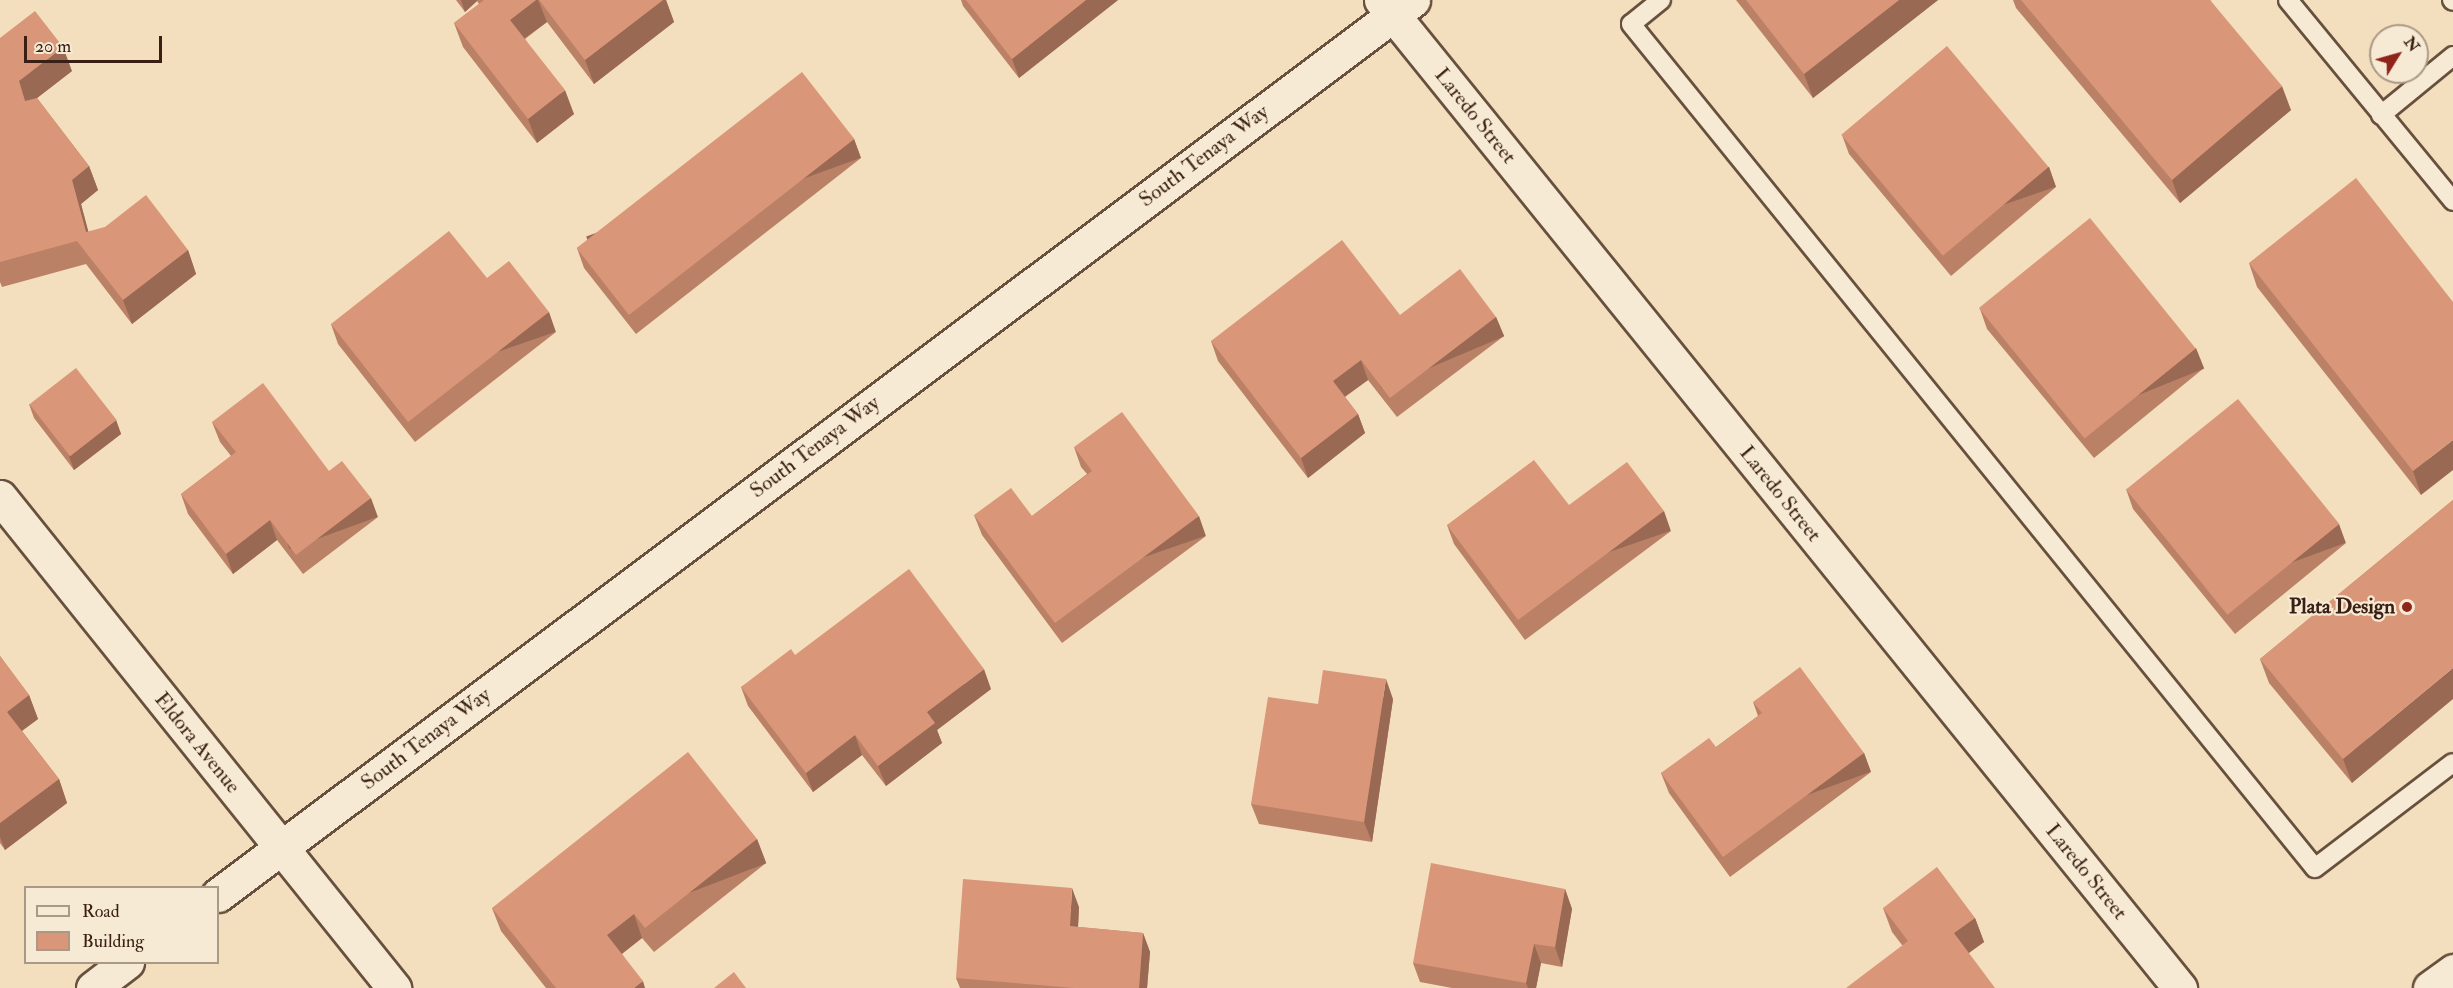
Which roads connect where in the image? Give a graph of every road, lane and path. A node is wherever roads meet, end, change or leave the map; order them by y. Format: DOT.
graph roads {
  1 [pos="1661,0"];
  2 [pos="2288,0"];
  3 [pos="1396,5"];
  4 [pos="2453,56"];
  5 [pos="2381,115"];
  6 [pos="2453,201"];
  7 [pos="0,497"];
  8 [pos="2453,763"];
  9 [pos="280,848"];
  10 [pos="219,894"];
  11 [pos="126,964"];
  12 [pos="2453,971"];
  13 [pos="93,988"];
  14 [pos="394,988"];
  15 [pos="2180,988"];
  16 [pos="2430,988"];
  1 -- 8 [label="lane"];
  2 -- 5 [label="lane"];
  3 -- 9 [label="street, South Tenaya Way"];
  3 -- 15 [label="street, Laredo Street"];
  4 -- 5 [label="lane"];
  5 -- 6 [label="lane"];
  7 -- 9 [label="street, Eldora Avenue"];
  9 -- 10 [label="street, South Tenaya Way"];
  9 -- 14 [label="street, Eldora Avenue"];
  11 -- 13 [label="street"];
  12 -- 16 [label="street"];
}
